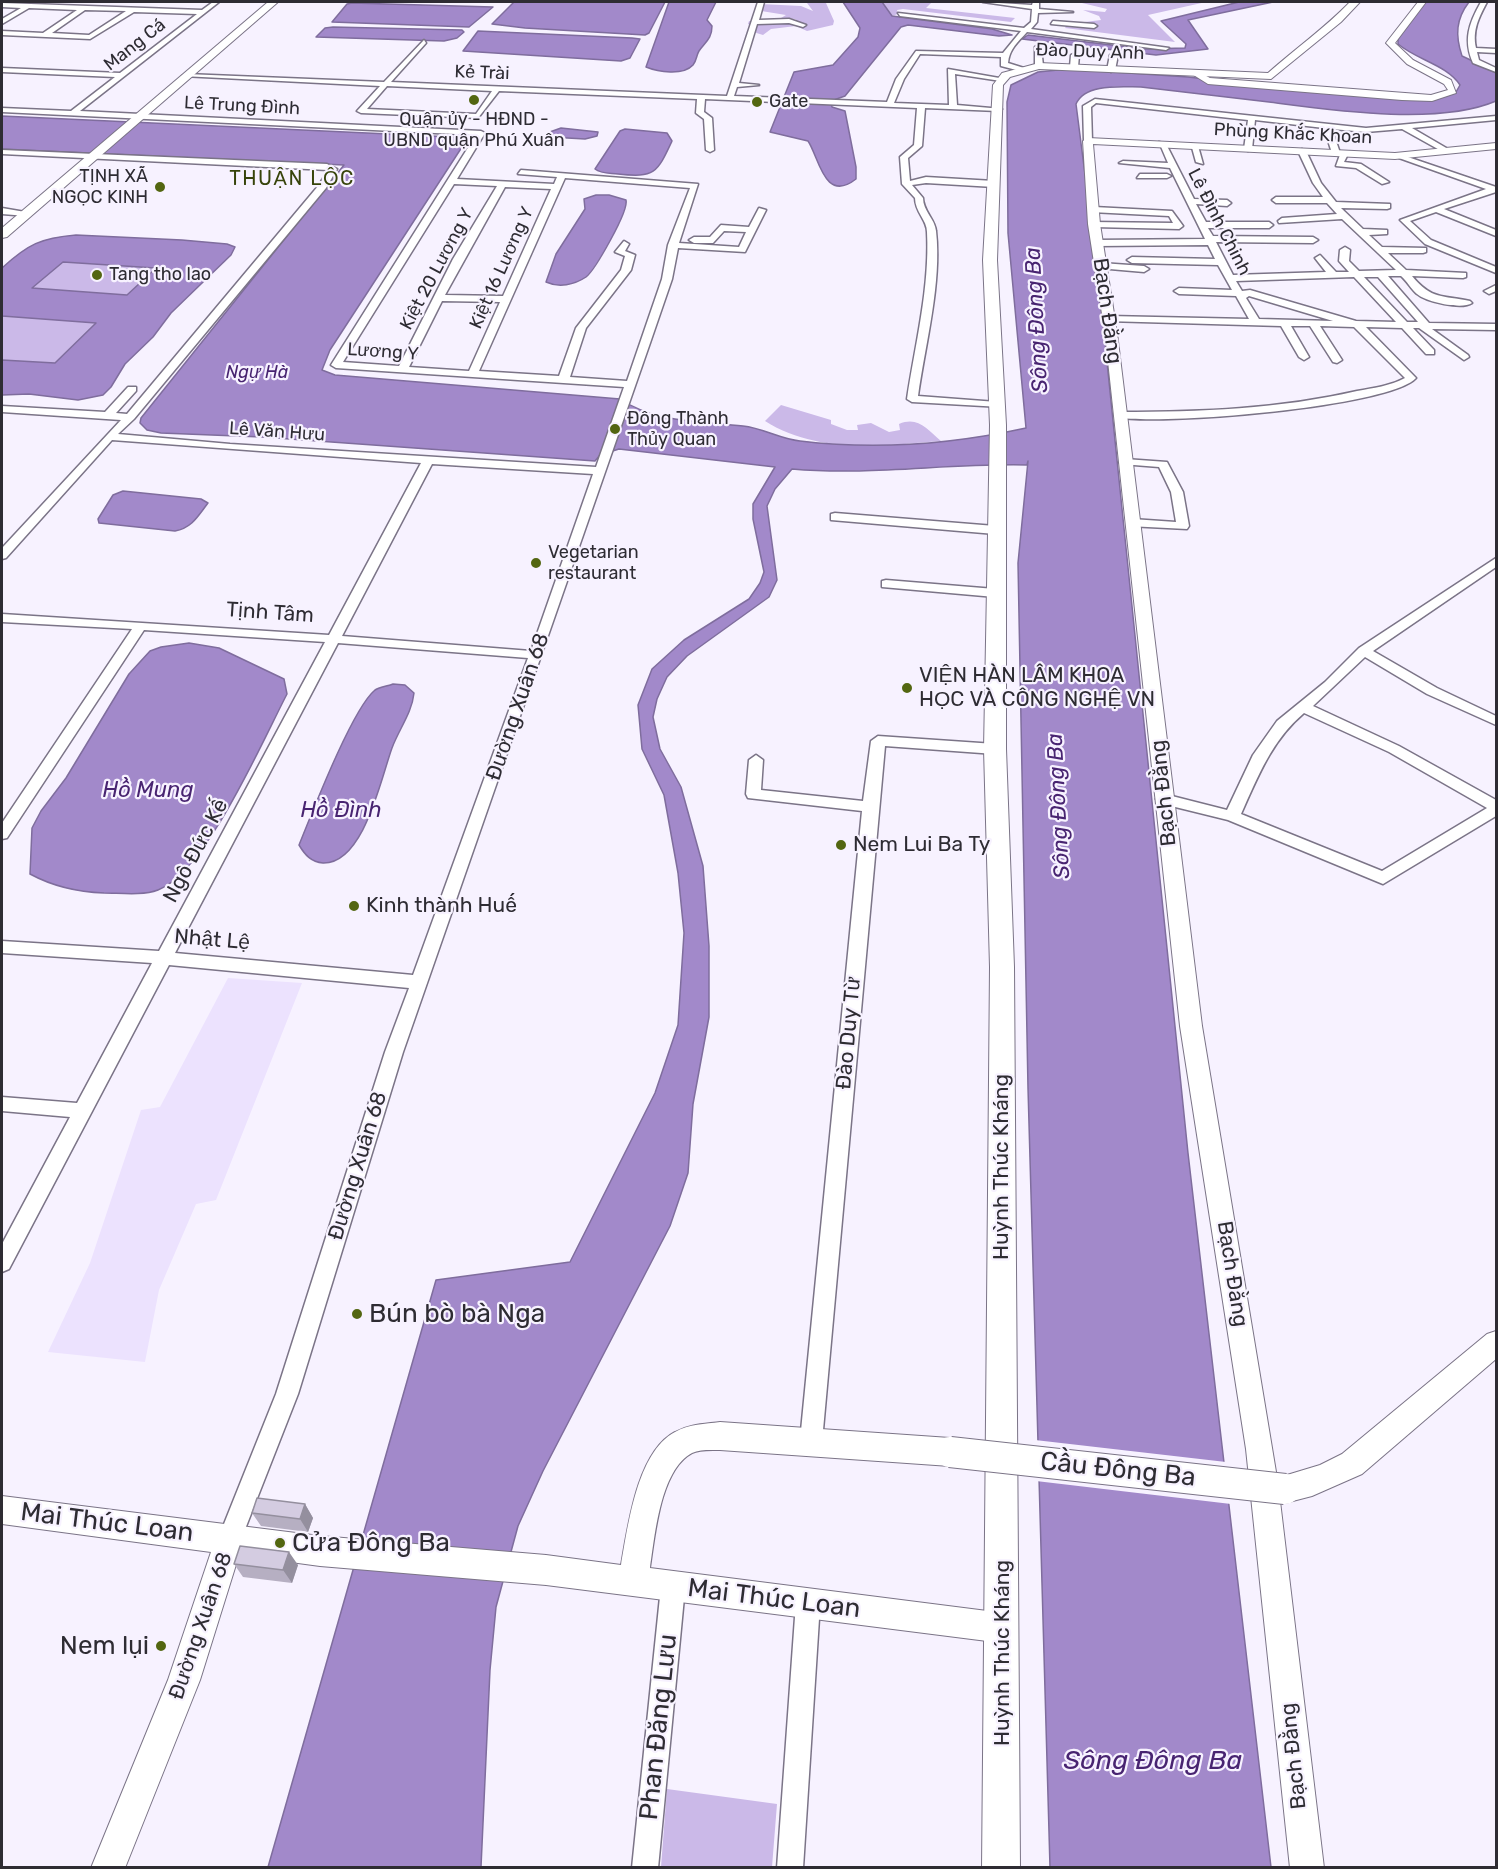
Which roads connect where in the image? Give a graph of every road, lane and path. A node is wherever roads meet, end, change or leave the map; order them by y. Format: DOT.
graph roads {
  1 [pos="216,2"];
  2 [pos="273,2"];
  3 [pos="761,2"];
  4 [pos="986,2"];
  5 [pos="1355,2"];
  6 [pos="1422,2"];
  7 [pos="1484,2"];
  8 [pos="2,5"];
  9 [pos="28,6"];
  10 [pos="1035,6"];
  11 [pos="85,8"];
  12 [pos="132,10"];
  13 [pos="202,12"];
  14 [pos="1070,12"];
  15 [pos="900,14"];
  16 [pos="977,15"];
  17 [pos="2,22"];
  18 [pos="755,22"];
  19 [pos="1034,22"];
  20 [pos="803,24"];
  21 [pos="1094,26"];
  22 [pos="1027,31"];
  23 [pos="2,33"];
  24 [pos="46,34"];
  25 [pos="424,42"];
  26 [pos="1038,47"];
  27 [pos="1166,48"];
  28 [pos="1472,50"];
  29 [pos="1497,51"];
  30 [pos="1005,55"];
  31 [pos="1075,55"];
  32 [pos="1114,55"];
  33 [pos="1039,66"];
  34 [pos="1074,67"];
  35 [pos="2,70"];
  36 [pos="1022,70"];
  37 [pos="1112,70"];
  38 [pos="1497,70"];
  39 [pos="1197,74"];
  40 [pos="121,75"];
  41 [pos="186,76"];
  42 [pos="1001,79"];
  43 [pos="385,84"];
  44 [pos="734,85"];
  45 [pos="755,86"];
  46 [pos="497,89"];
  47 [pos="701,97"];
  48 [pos="730,98"];
  49 [pos="890,103"];
  50 [pos="921,105"];
  51 [pos="953,107"];
  52 [pos="998,109"];
  53 [pos="2,110"];
  54 [pos="1497,110"];
  55 [pos="73,113"];
  56 [pos="1252,116"];
  57 [pos="1497,117"];
  58 [pos="139,118"];
  59 [pos="1476,118"];
  60 [pos="1294,122"];
  61 [pos="1327,126"];
  62 [pos="1497,126"];
  63 [pos="1404,127"];
  64 [pos="481,133"];
  65 [pos="1291,135"];
  66 [pos="1088,141"];
  67 [pos="1162,144"];
  68 [pos="1194,146"];
  69 [pos="1497,146"];
  70 [pos="1248,149"];
  71 [pos="710,150"];
  72 [pos="1302,150"];
  73 [pos="1445,151"];
  74 [pos="2,152"];
  75 [pos="95,154"];
  76 [pos="1340,154"];
  77 [pos="1402,156"];
  78 [pos="1200,162"];
  79 [pos="1123,163"];
  80 [pos="1172,166"];
  81 [pos="521,172"];
  82 [pos="562,175"];
  83 [pos="1140,176"];
  84 [pos="1177,176"];
  85 [pos="452,181"];
  86 [pos="1385,182"];
  87 [pos="502,184"];
  88 [pos="906,184"];
  89 [pos="994,184"];
  90 [pos="1161,185"];
  91 [pos="555,186"];
  92 [pos="1181,186"];
  93 [pos="1496,190"];
  94 [pos="1176,197"];
  95 [pos="1189,199"];
  96 [pos="1276,200"];
  97 [pos="1138,202"];
  98 [pos="1331,202"];
  99 [pos="1149,203"];
  100 [pos="1227,203"];
  101 [pos="1387,206"];
  102 [pos="1435,209"];
  103 [pos="762,210"];
  104 [pos="2,211"];
  105 [pos="27,213"];
  106 [pos="1141,213"];
  107 [pos="1096,215"];
  108 [pos="1344,216"];
  109 [pos="1282,221"];
  110 [pos="1146,225"];
  111 [pos="1202,225"];
  112 [pos="1269,225"];
  113 [pos="752,230"];
  114 [pos="1361,232"];
  115 [pos="1384,232"];
  116 [pos="1497,232"];
  117 [pos="2,234"];
  118 [pos="1313,240"];
  119 [pos="1174,241"];
  120 [pos="1211,241"];
  121 [pos="674,242"];
  122 [pos="624,244"];
  123 [pos="1346,250"];
  124 [pos="1380,250"];
  125 [pos="1423,250"];
  126 [pos="1320,258"];
  127 [pos="1132,260"];
  128 [pos="1182,261"];
  129 [pos="1221,262"];
  130 [pos="1101,266"];
  131 [pos="1145,269"];
  132 [pos="1497,270"];
  133 [pos="1404,273"];
  134 [pos="1359,274"];
  135 [pos="1381,274"];
  136 [pos="1333,275"];
  137 [pos="1463,276"];
  138 [pos="1230,278"];
  139 [pos="1179,291"];
  140 [pos="1239,295"];
  141 [pos="438,298"];
  142 [pos="508,299"];
  143 [pos="1467,303"];
  144 [pos="1108,314"];
  145 [pos="1248,314"];
  146 [pos="1256,323"];
  147 [pos="1284,323"];
  148 [pos="1314,325"];
  149 [pos="1358,326"];
  150 [pos="1404,327"];
  151 [pos="1425,327"];
  152 [pos="1497,327"];
  153 [pos="1485,328"];
  154 [pos="1497,339"];
  155 [pos="1430,352"];
  156 [pos="1304,357"];
  157 [pos="1464,357"];
  158 [pos="1337,360"];
  159 [pos="402,371"];
  160 [pos="473,374"];
  161 [pos="564,378"];
  162 [pos="132,389"];
  163 [pos="627,390"];
  164 [pos="997,405"];
  165 [pos="2,409"];
  166 [pos="108,415"];
  167 [pos="1120,415"];
  168 [pos="130,417"];
  169 [pos="109,436"];
  170 [pos="428,460"];
  171 [pos="1125,462"];
  172 [pos="601,467"];
  173 [pos="835,517"];
  174 [pos="1132,523"];
  175 [pos="995,530"];
  176 [pos="2,555"];
  177 [pos="1497,562"];
  178 [pos="886,584"];
  179 [pos="995,593"];
  180 [pos="2,618"];
  181 [pos="141,626"];
  182 [pos="333,638"];
  183 [pos="1364,651"];
  184 [pos="536,655"];
  185 [pos="1303,707"];
  186 [pos="1497,721"];
  187 [pos="995,749"];
  188 [pos="756,760"];
  189 [pos="1164,799"];
  190 [pos="870,807"];
  191 [pos="1497,808"];
  192 [pos="1232,816"];
  193 [pos="2,834"];
  194 [pos="2,947"];
  195 [pos="163,958"];
  196 [pos="418,982"];
  197 [pos="2,1104"];
  198 [pos="82,1111"];
  199 [pos="2,1263"];
  200 [pos="1497,1343"];
  201 [pos="811,1441"];
  202 [pos="2,1510"];
  203 [pos="231,1539"];
  204 [pos="633,1582"];
  205 [pos="673,1587"];
  206 [pos="808,1603"];
  207 [pos="1003,1628"];
  208 [pos="108,1868"];
  209 [pos="645,1868"];
  210 [pos="790,1868"];
  211 [pos="1001,1868"];
  212 [pos="1307,1868"];
  1 -- 13 [label="street, Mang Cá"];
  2 -- 41 [label="main road"];
  3 -- 18 [label="street"];
  4 -- 10 [label="street"];
  5 -- 39 [label="main road, Đào Duy Anh"];
  6 -- 39 [label="street"];
  7 -- 28 [label="street"];
  8 -- 9 [label="street"];
  9 -- 11 [label="street"];
  9 -- 17 [label="street"];
  10 -- 14 [label="street"];
  10 -- 19 [label="street"];
  11 -- 12 [label="street"];
  11 -- 24 [label="street"];
  12 -- 13 [label="street"];
  12 -- 24 [label="street"];
  13 -- 40 [label="street, Mang Cá"];
  15 -- 22 [label="street"];
  16 -- 19 [label="street"];
  18 -- 20 [label="street"];
  18 -- 44 [label="street"];
  19 -- 21 [label="street"];
  19 -- 22 [label="street"];
  22 -- 27 [label="street"];
  22 -- 30 [label="street"];
  23 -- 24 [label="street"];
  25 -- 43 [label="street"];
  26 -- 33 [label="street"];
  28 -- 29 [label="street"];
  28 -- 38 [label="street"];
  30 -- 36 [label="street"];
  30 -- 49 [label="street"];
  31 -- 34 [label="street"];
  32 -- 37 [label="street"];
  33 -- 34 [label="main road, Đào Duy Anh"];
  33 -- 36 [label="main road, Đào Duy Anh"];
  34 -- 37 [label="main road, Đào Duy Anh"];
  35 -- 40 [label="street"];
  36 -- 42 [label="main road, Đào Duy Anh"];
  37 -- 39 [label="main road, Đào Duy Anh"];
  40 -- 55 [label="street, Mang Cá"];
  41 -- 43 [label="street, Kẻ Trài"];
  41 -- 58 [label="main road"];
  42 -- 51 [label="street"];
  42 -- 52 [label="main road"];
  43 -- 46 [label="street, Kẻ Trài"];
  43 -- 46 [label="street"];
  44 -- 45 [label="street"];
  44 -- 48 [label="street"];
  46 -- 47 [label="street, Kẻ Trài"];
  47 -- 48 [label="street, Kẻ Trài"];
  47 -- 71 [label="street"];
  48 -- 49 [label="street, Kẻ Trài"];
  49 -- 50 [label="street"];
  50 -- 51 [label="street"];
  50 -- 88 [label="street"];
  51 -- 52 [label="street"];
  52 -- 89 [label="main road"];
  53 -- 55 [label="street, Lê Trung Đình"];
  54 -- 59 [label="street"];
  55 -- 58 [label="street, Lê Trung Đình"];
  56 -- 60 [label="street, Bạch Đằng"];
  56 -- 66 [label="street, Bạch Đằng"];
  56 -- 70 [label="street"];
  57 -- 59 [label="street"];
  58 -- 64 [label="street, Lê Trung Đình"];
  58 -- 75 [label="main road"];
  59 -- 62 [label="street"];
  59 -- 63 [label="street, Bạch Đằng"];
  60 -- 61 [label="street, Bạch Đằng"];
  60 -- 65 [label="street"];
  61 -- 63 [label="street, Bạch Đằng"];
  61 -- 76 [label="street"];
  63 -- 73 [label="street"];
  64 -- 85 [label="street, Lương Y"];
  66 -- 67 [label="street, Phùng Khắc Khoan"];
  66 -- 107 [label="street, Bạch Đằng"];
  67 -- 68 [label="street, Phùng Khắc Khoan"];
  67 -- 80 [label="street, Lê Đình Chinh"];
  68 -- 70 [label="street, Phùng Khắc Khoan"];
  68 -- 78 [label="street"];
  69 -- 73 [label="street, Phùng Khắc Khoan"];
  70 -- 72 [label="street, Phùng Khắc Khoan"];
  72 -- 76 [label="street, Phùng Khắc Khoan"];
  72 -- 98 [label="street"];
  73 -- 77 [label="street, Phùng Khắc Khoan"];
  74 -- 75 [label="street"];
  75 -- 105 [label="main road"];
  75 -- 168 [label="street"];
  76 -- 77 [label="street, Phùng Khắc Khoan"];
  76 -- 86 [label="street"];
  77 -- 93 [label="street"];
  79 -- 80 [label="street"];
  80 -- 84 [label="street, Lê Đình Chinh"];
  81 -- 82 [label="street"];
  82 -- 91 [label="street, Kiệt 16 Lương Y"];
  82 -- 121 [label="street"];
  83 -- 84 [label="street"];
  84 -- 92 [label="street, Lê Đình Chinh"];
  85 -- 87 [label="street"];
  85 -- 159 [label="street, Lương Y"];
  87 -- 91 [label="street"];
  87 -- 141 [label="street, Kiệt 20 Lương Y"];
  88 -- 89 [label="street"];
  88 -- 164 [label="street"];
  89 -- 164 [label="main road"];
  90 -- 92 [label="street"];
  91 -- 142 [label="street, Kiệt 16 Lương Y"];
  92 -- 95 [label="street, Lê Đình Chinh"];
  93 -- 102 [label="street"];
  94 -- 95 [label="street"];
  95 -- 100 [label="street"];
  95 -- 111 [label="street, Lê Đình Chinh"];
  96 -- 98 [label="street"];
  97 -- 99 [label="street"];
  98 -- 101 [label="street"];
  98 -- 108 [label="street"];
  102 -- 116 [label="street"];
  102 -- 132 [label="street"];
  103 -- 113 [label="street"];
  104 -- 105 [label="street"];
  105 -- 117 [label="main road"];
  106 -- 107 [label="street"];
  106 -- 110 [label="street"];
  106 -- 110 [label="street"];
  107 -- 110 [label="street"];
  107 -- 119 [label="street"];
  107 -- 130 [label="street, Bạch Đằng"];
  108 -- 109 [label="street"];
  108 -- 114 [label="street"];
  111 -- 112 [label="street"];
  111 -- 120 [label="street, Lê Đình Chinh"];
  113 -- 121 [label="street"];
  113 -- 121 [label="street"];
  114 -- 115 [label="street"];
  114 -- 124 [label="street"];
  118 -- 120 [label="street"];
  119 -- 120 [label="street"];
  119 -- 128 [label="street"];
  120 -- 129 [label="street, Lê Đình Chinh"];
  121 -- 163 [label="street"];
  122 -- 161 [label="street"];
  123 -- 134 [label="street"];
  124 -- 125 [label="street"];
  124 -- 133 [label="street"];
  126 -- 136 [label="street"];
  127 -- 128 [label="street"];
  128 -- 129 [label="street"];
  129 -- 138 [label="street, Lê Đình Chinh"];
  130 -- 131 [label="street"];
  130 -- 144 [label="street, Bạch Đằng"];
  133 -- 135 [label="street"];
  133 -- 137 [label="street"];
  133 -- 143 [label="street"];
  134 -- 135 [label="street"];
  134 -- 136 [label="street"];
  134 -- 150 [label="street"];
  135 -- 151 [label="street"];
  136 -- 138 [label="street"];
  138 -- 140 [label="street, Lê Đình Chinh"];
  139 -- 140 [label="street"];
  140 -- 145 [label="street, Lê Đình Chinh"];
  140 -- 149 [label="street"];
  141 -- 142 [label="street"];
  141 -- 159 [label="street, Kiệt 20 Lương Y"];
  142 -- 160 [label="street, Kiệt 16 Lương Y"];
  144 -- 145 [label="street"];
  144 -- 146 [label="street"];
  144 -- 167 [label="street, Bạch Đằng"];
  145 -- 146 [label="street, Lê Đình Chinh"];
  146 -- 147 [label="street"];
  147 -- 148 [label="street"];
  147 -- 156 [label="street"];
  148 -- 149 [label="street"];
  148 -- 158 [label="street"];
  149 -- 150 [label="street"];
  149 -- 167 [label="street"];
  150 -- 151 [label="street"];
  150 -- 155 [label="street"];
  151 -- 153 [label="street"];
  151 -- 157 [label="street"];
  152 -- 153 [label="street"];
  153 -- 154 [label="street"];
  159 -- 160 [label="street, Lương Y"];
  160 -- 161 [label="street, Lương Y"];
  161 -- 163 [label="street, Lương Y"];
  162 -- 166 [label="street"];
  163 -- 172 [label="street, Đường Xuân 68"];
  164 -- 175 [label="main road, Huỳnh Thúc Kháng"];
  165 -- 166 [label="street"];
  166 -- 168 [label="street"];
  167 -- 171 [label="street, Bạch Đằng"];
  168 -- 169 [label="street"];
  169 -- 170 [label="street, Lê Văn Hưu"];
  169 -- 176 [label="street"];
  170 -- 172 [label="street, Lê Văn Hưu"];
  170 -- 182 [label="street, Ngô Đức Kế"];
  171 -- 174 [label="street, Bạch Đằng"];
  171 -- 174 [label="street"];
  172 -- 184 [label="street, Đường Xuân 68"];
  173 -- 175 [label="street"];
  174 -- 189 [label="street, Bạch Đằng"];
  175 -- 179 [label="main road, Huỳnh Thúc Kháng"];
  177 -- 183 [label="street"];
  178 -- 179 [label="street"];
  179 -- 187 [label="main road, Huỳnh Thúc Kháng"];
  180 -- 181 [label="street, Tịnh Tâm"];
  181 -- 182 [label="street, Tịnh Tâm"];
  181 -- 193 [label="street"];
  182 -- 184 [label="street, Tịnh Tâm"];
  182 -- 195 [label="street, Ngô Đức Kế"];
  183 -- 185 [label="street"];
  183 -- 186 [label="street"];
  184 -- 196 [label="street, Đường Xuân 68"];
  185 -- 191 [label="street"];
  185 -- 192 [label="street"];
  187 -- 190 [label="street, Đào Duy Từ"];
  187 -- 207 [label="main road, Huỳnh Thúc Kháng"];
  188 -- 190 [label="street"];
  189 -- 192 [label="street"];
  189 -- 212 [label="street, Bạch Đằng"];
  190 -- 201 [label="street, Đào Duy Từ"];
  191 -- 192 [label="street"];
  194 -- 195 [label="street, Nhật Lệ"];
  195 -- 196 [label="street, Nhật Lệ"];
  195 -- 198 [label="street, Ngô Đức Kế"];
  196 -- 203 [label="street, Đường Xuân 68"];
  197 -- 198 [label="street"];
  198 -- 199 [label="street, Ngô Đức Kế"];
  200 -- 201 [label="street, Cầu Đông Ba, bridge"];
  201 -- 204 [label="street"];
  202 -- 203 [label="street, Mai Thúc Loan"];
  203 -- 204 [label="street, Mai Thúc Loan"];
  203 -- 208 [label="street, Đường Xuân 68"];
  204 -- 205 [label="street, Mai Thúc Loan"];
  205 -- 206 [label="street, Mai Thúc Loan"];
  205 -- 209 [label="street, Phan Đăng Lưu"];
  206 -- 207 [label="street, Mai Thúc Loan"];
  206 -- 210 [label="street"];
  207 -- 211 [label="main road, Huỳnh Thúc Kháng"];
}
